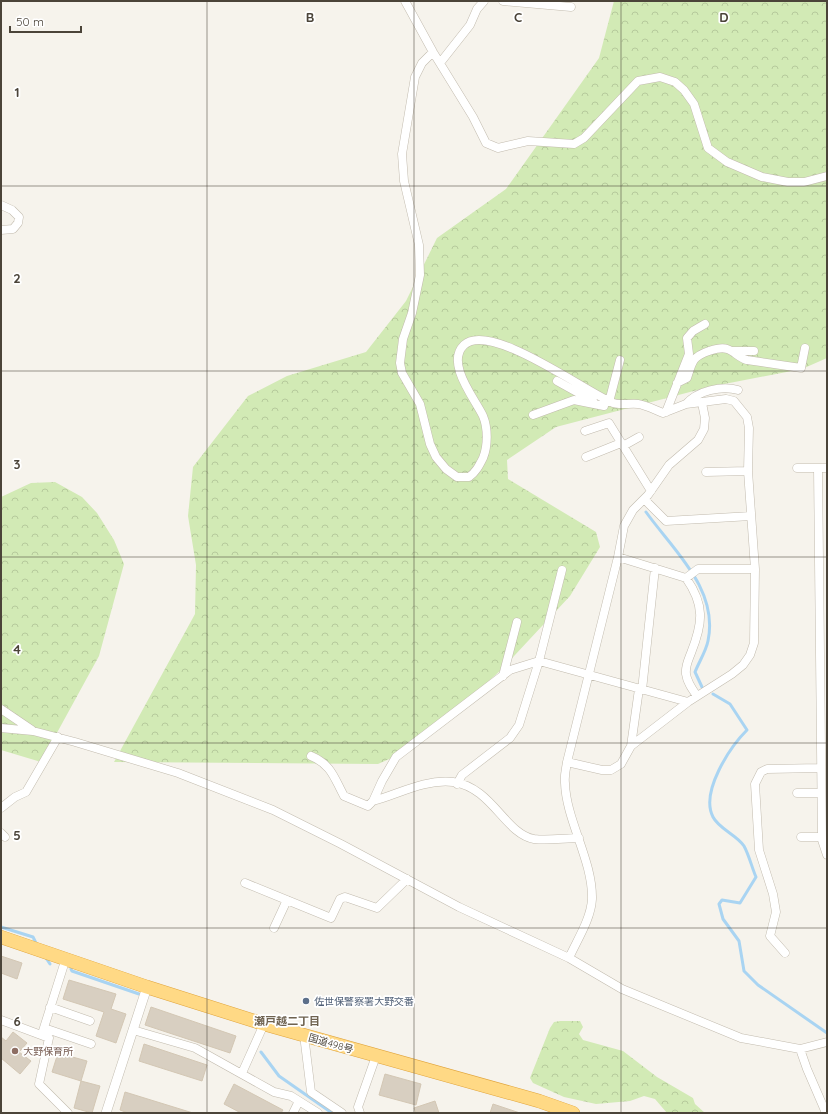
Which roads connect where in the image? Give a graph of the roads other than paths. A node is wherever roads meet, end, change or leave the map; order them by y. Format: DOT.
graph roads {
  1 [pos="405,1"];
  2 [pos="484,1"];
  3 [pos="503,1"];
  4 [pos="571,7"];
  5 [pos="433,52"];
  6 [pos="440,63"];
  7 [pos="827,176"];
  8 [pos="1,204"];
  9 [pos="1,230"];
  10 [pos="705,324"];
  11 [pos="805,348"];
  12 [pos="732,351"];
  13 [pos="754,351"];
  14 [pos="620,360"];
  15 [pos="557,381"];
  16 [pos="677,383"];
  17 [pos="738,390"];
  18 [pos="702,403"];
  19 [pos="608,404"];
  20 [pos="686,404"];
  21 [pos="666,412"];
  22 [pos="533,415"];
  23 [pos="584,431"];
  24 [pos="639,437"];
  25 [pos="622,445"];
  26 [pos="586,457"];
  27 [pos="797,468"];
  28 [pos="818,468"];
  29 [pos="827,468"];
  30 [pos="748,471"];
  31 [pos="706,472"];
  32 [pos="651,491"];
  33 [pos="644,498"];
  34 [pos="751,516"];
  35 [pos="618,557"];
  36 [pos="655,568"];
  37 [pos="754,569"];
  38 [pos="562,570"];
  39 [pos="686,577"];
  40 [pos="517,622"];
  41 [pos="539,661"];
  42 [pos="589,674"];
  43 [pos="502,676"];
  44 [pos="640,689"];
  45 [pos="697,696"];
  46 [pos="688,702"];
  47 [pos="1,709"];
  48 [pos="1,728"];
  49 [pos="33,731"];
  50 [pos="58,737"];
  51 [pos="631,746"];
  52 [pos="311,756"];
  53 [pos="567,762"];
  54 [pos="820,768"];
  55 [pos="457,784"];
  56 [pos="797,793"];
  57 [pos="821,794"];
  58 [pos="373,801"];
  59 [pos="1,808"];
  60 [pos="824,828"];
  61 [pos="802,837"];
  62 [pos="822,837"];
  63 [pos="579,838"];
  64 [pos="827,854"];
  65 [pos="407,879"];
  66 [pos="245,884"];
  67 [pos="287,900"];
  68 [pos="274,928"];
  69 [pos="1,937"];
  70 [pos="785,953"];
  71 [pos="66,958"];
  72 [pos="569,958"];
  73 [pos="147,987"];
  74 [pos="50,1007"];
  75 [pos="1,1020"];
  76 [pos="90,1021"];
  77 [pos="264,1024"];
  78 [pos="133,1030"];
  79 [pos="43,1031"];
  80 [pos="304,1035"];
  81 [pos="827,1042"];
  82 [pos="91,1044"];
  83 [pos="800,1049"];
  84 [pos="376,1056"];
  85 [pos="242,1073"];
  86 [pos="299,1101"];
  87 [pos="313,1112"];
  88 [pos="68,1113"];
  89 [pos="106,1113"];
  90 [pos="293,1113"];
  91 [pos="342,1113"];
  92 [pos="360,1113"];
  93 [pos="573,1113"];
  94 [pos="826,1113"];
  1 -- 5 [label="street"];
  2 -- 6 [label="street"];
  3 -- 4 [label="street"];
  5 -- 6 [label="street"];
  5 -- 19 [label="street"];
  6 -- 7 [label="street"];
  8 -- 9 [label="street"];
  10 -- 16 [label="street"];
  11 -- 12 [label="street"];
  12 -- 13 [label="street"];
  12 -- 16 [label="street"];
  14 -- 19 [label="street"];
  15 -- 19 [label="street"];
  16 -- 21 [label="street"];
  17 -- 20 [label="street"];
  18 -- 20 [label="street"];
  18 -- 30 [label="street"];
  18 -- 32 [label="street"];
  19 -- 21 [label="street"];
  19 -- 22 [label="street"];
  20 -- 21 [label="street"];
  23 -- 25 [label="street"];
  24 -- 25 [label="street"];
  25 -- 26 [label="street"];
  25 -- 32 [label="street"];
  27 -- 28 [label="street"];
  28 -- 29 [label="street"];
  28 -- 54 [label="street"];
  30 -- 31 [label="street"];
  30 -- 34 [label="street"];
  32 -- 33 [label="street"];
  33 -- 34 [label="street"];
  33 -- 35 [label="street"];
  34 -- 37 [label="street"];
  35 -- 36 [label="street"];
  35 -- 42 [label="street"];
  36 -- 39 [label="street"];
  36 -- 44 [label="street"];
  37 -- 39 [label="street"];
  37 -- 45 [label="street"];
  38 -- 41 [label="street"];
  39 -- 45 [label="street"];
  40 -- 43 [label="street"];
  41 -- 42 [label="street"];
  41 -- 43 [label="street"];
  41 -- 55 [label="street"];
  42 -- 44 [label="street"];
  42 -- 53 [label="street"];
  43 -- 58 [label="street"];
  44 -- 46 [label="street"];
  44 -- 51 [label="street"];
  45 -- 46 [label="street"];
  46 -- 51 [label="street"];
  47 -- 49 [label="street"];
  48 -- 49 [label="street"];
  49 -- 50 [label="street"];
  50 -- 59 [label="street"];
  50 -- 65 [label="street"];
  51 -- 53 [label="street"];
  52 -- 58 [label="street"];
  53 -- 63 [label="street"];
  54 -- 57 [label="street"];
  54 -- 70 [label="street"];
  55 -- 58 [label="street"];
  55 -- 63 [label="street"];
  56 -- 57 [label="street"];
  57 -- 60 [label="street"];
  60 -- 62 [label="street"];
  61 -- 62 [label="street"];
  62 -- 64 [label="street"];
  63 -- 72 [label="street"];
  65 -- 67 [label="street"];
  65 -- 72 [label="street"];
  66 -- 67 [label="street"];
  67 -- 68 [label="street"];
  69 -- 71 [label="highway, 国道498号"];
  71 -- 73 [label="highway, 国道498号"];
  71 -- 74 [label="street"];
  72 -- 83 [label="street"];
  73 -- 77 [label="highway, 国道498号"];
  73 -- 78 [label="street"];
  74 -- 76 [label="street"];
  74 -- 79 [label="street"];
  75 -- 79 [label="street"];
  77 -- 80 [label="highway, 国道498号"];
  77 -- 85 [label="street"];
  78 -- 85 [label="street"];
  78 -- 89 [label="street"];
  79 -- 82 [label="street"];
  79 -- 88 [label="street"];
  80 -- 84 [label="highway, 国道498号"];
  80 -- 91 [label="street"];
  81 -- 83 [label="street"];
  83 -- 94 [label="street"];
  84 -- 92 [label="street"];
  84 -- 93 [label="highway, 国道498号"];
  85 -- 86 [label="street"];
  86 -- 87 [label="street"];
  86 -- 90 [label="street"];
}
